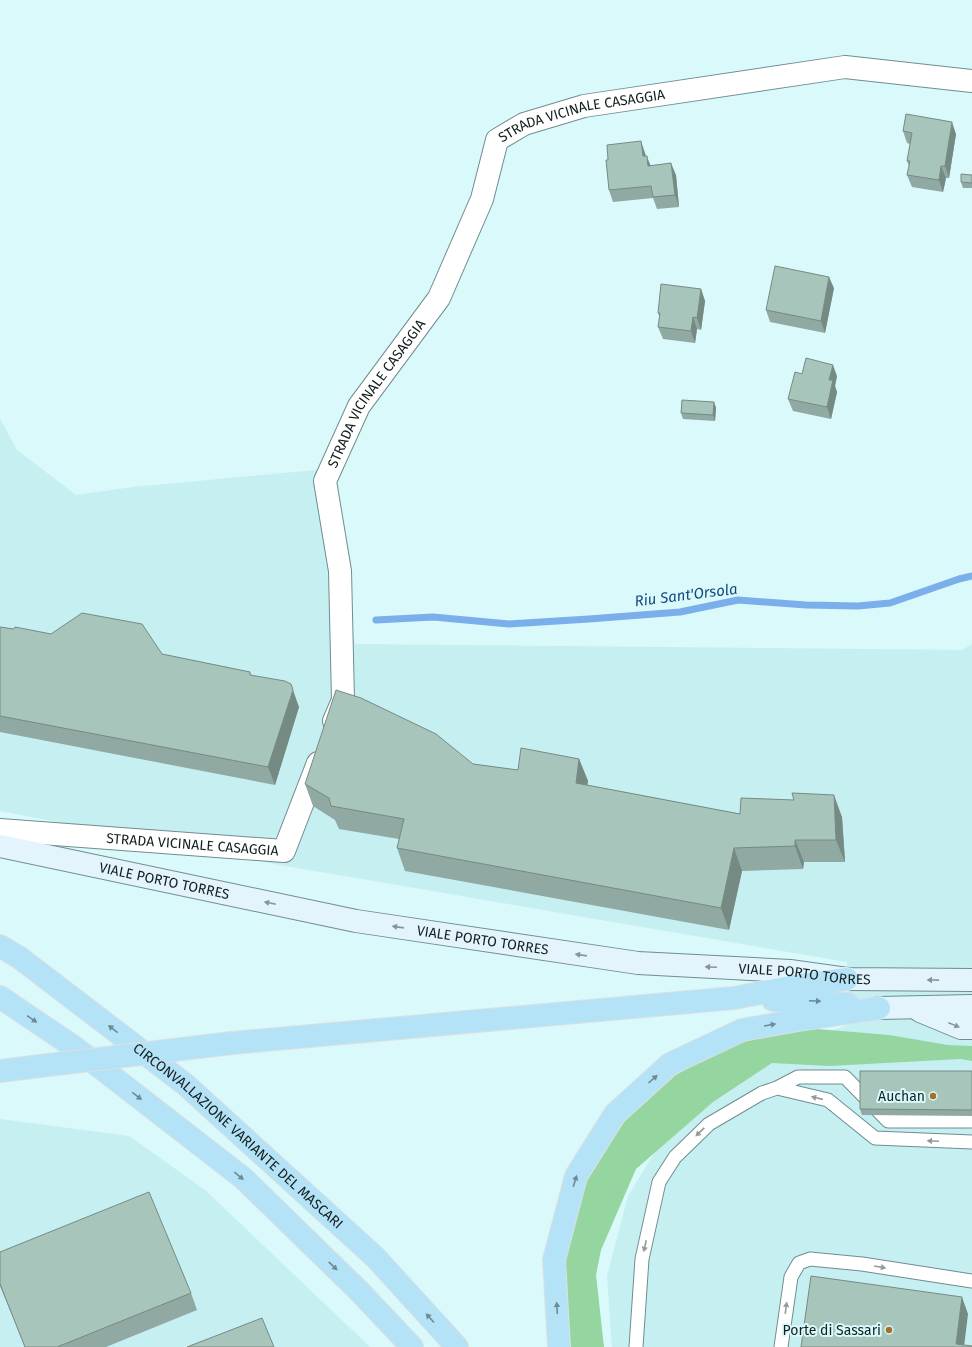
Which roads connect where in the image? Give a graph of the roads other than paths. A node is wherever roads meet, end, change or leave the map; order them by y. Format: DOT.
graph roads {
  1 [pos="972,81"];
  2 [pos="0,830"];
  3 [pos="0,846"];
  4 [pos="0,946"];
  5 [pos="847,979"];
  6 [pos="972,980"];
  7 [pos="0,997"];
  8 [pos="734,998"];
  9 [pos="972,1006"];
  10 [pos="911,1007"];
  11 [pos="879,1008"];
  12 [pos="972,1028"];
  13 [pos="0,1071"];
  14 [pos="777,1088"];
  15 [pos="972,1121"];
  16 [pos="972,1142"];
  17 [pos="972,1281"];
  18 [pos="412,1347"];
  19 [pos="457,1347"];
  20 [pos="559,1347"];
  21 [pos="636,1347"];
  22 [pos="781,1347"];
  1 -- 2 [label="street, STRADA VICINALE CASAGGIA"];
  5 -- 3 [label="main road, VIALE PORTO TORRES, one-way"];
  19 -- 4 [label="highway, CIRCONVALLAZIONE VARIANTE DEL MASCARI, one-way"];
  6 -- 5 [label="main road, VIALE PORTO TORRES, one-way"];
  5 -- 8 [label="highway"];
  7 -- 18 [label="highway, CIRCONVALLAZIONE VARIANTE DEL MASCARI, one-way"];
  8 -- 11 [label="highway, one-way"];
  8 -- 13 [label="highway, bridge"];
  9 -- 10 [label="main road"];
  10 -- 11 [label="main road"];
  10 -- 12 [label="main road, one-way"];
  20 -- 11 [label="highway, one-way"];
  14 -- 15 [label="lane"];
  16 -- 14 [label="lane, one-way"];
  14 -- 21 [label="lane, one-way"];
  22 -- 17 [label="lane, one-way"];
}
